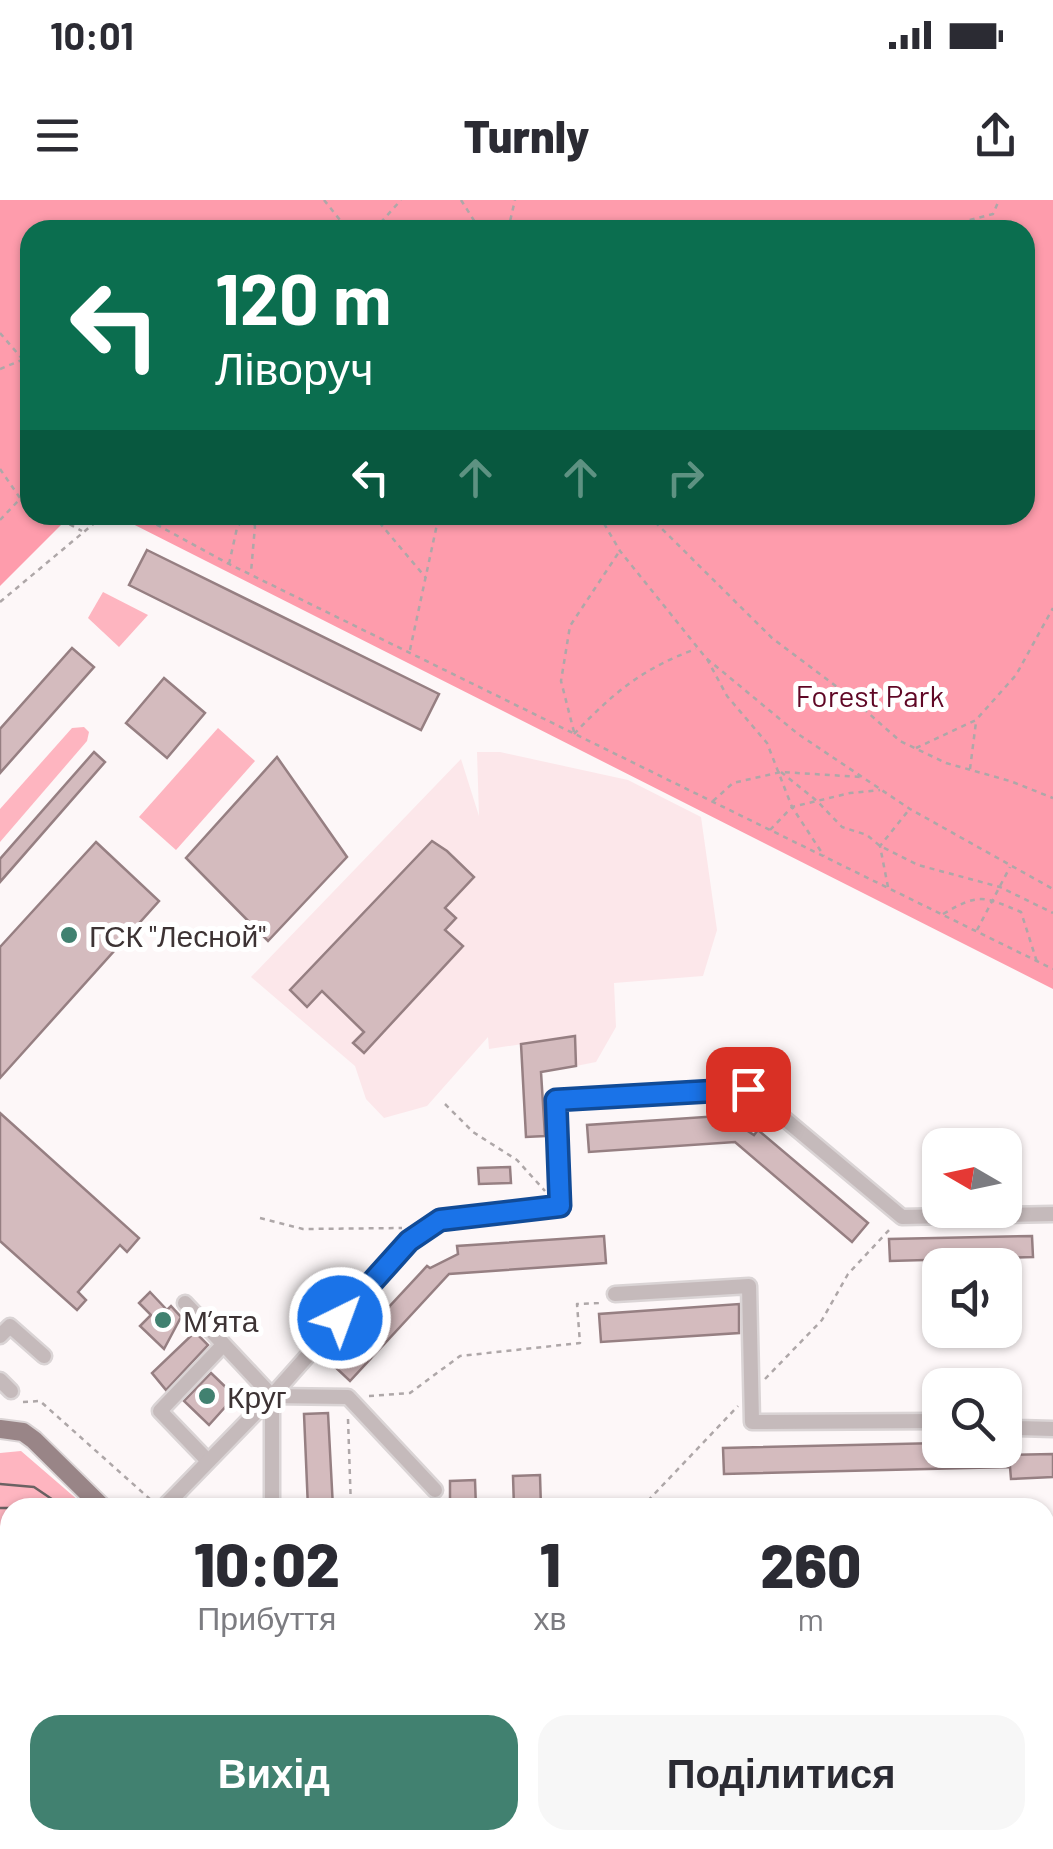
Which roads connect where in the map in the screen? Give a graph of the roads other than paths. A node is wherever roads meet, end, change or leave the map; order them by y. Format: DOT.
graph roads {
  1 [pos="1053,1214"];
  2 [pos="615,1298"];
  3 [pos="184,1303"];
  4 [pos="0,1336"];
  5 [pos="223,1345"];
  6 [pos="44,1356"];
  7 [pos="272,1396"];
  8 [pos="922,1421"];
  9 [pos="1022,1428"];
  10 [pos="0,1429"];
  11 [pos="1053,1429"];
  12 [pos="208,1460"];
  13 [pos="435,1490"];
  14 [pos="94,1498"];
  15 [pos="171,1498"];
  16 [pos="272,1498"];
  1 -- 7 [label="street"];
  2 -- 8 [label="street"];
  3 -- 5 [label="street"];
  4 -- 6 [label="street"];
  5 -- 7 [label="street"];
  5 -- 12 [label="street"];
  7 -- 12 [label="street"];
  7 -- 13 [label="street"];
  7 -- 16 [label="street"];
  9 -- 11 [label="street"];
  10 -- 14 [label="main road"];
  12 -- 15 [label="street"];
}
